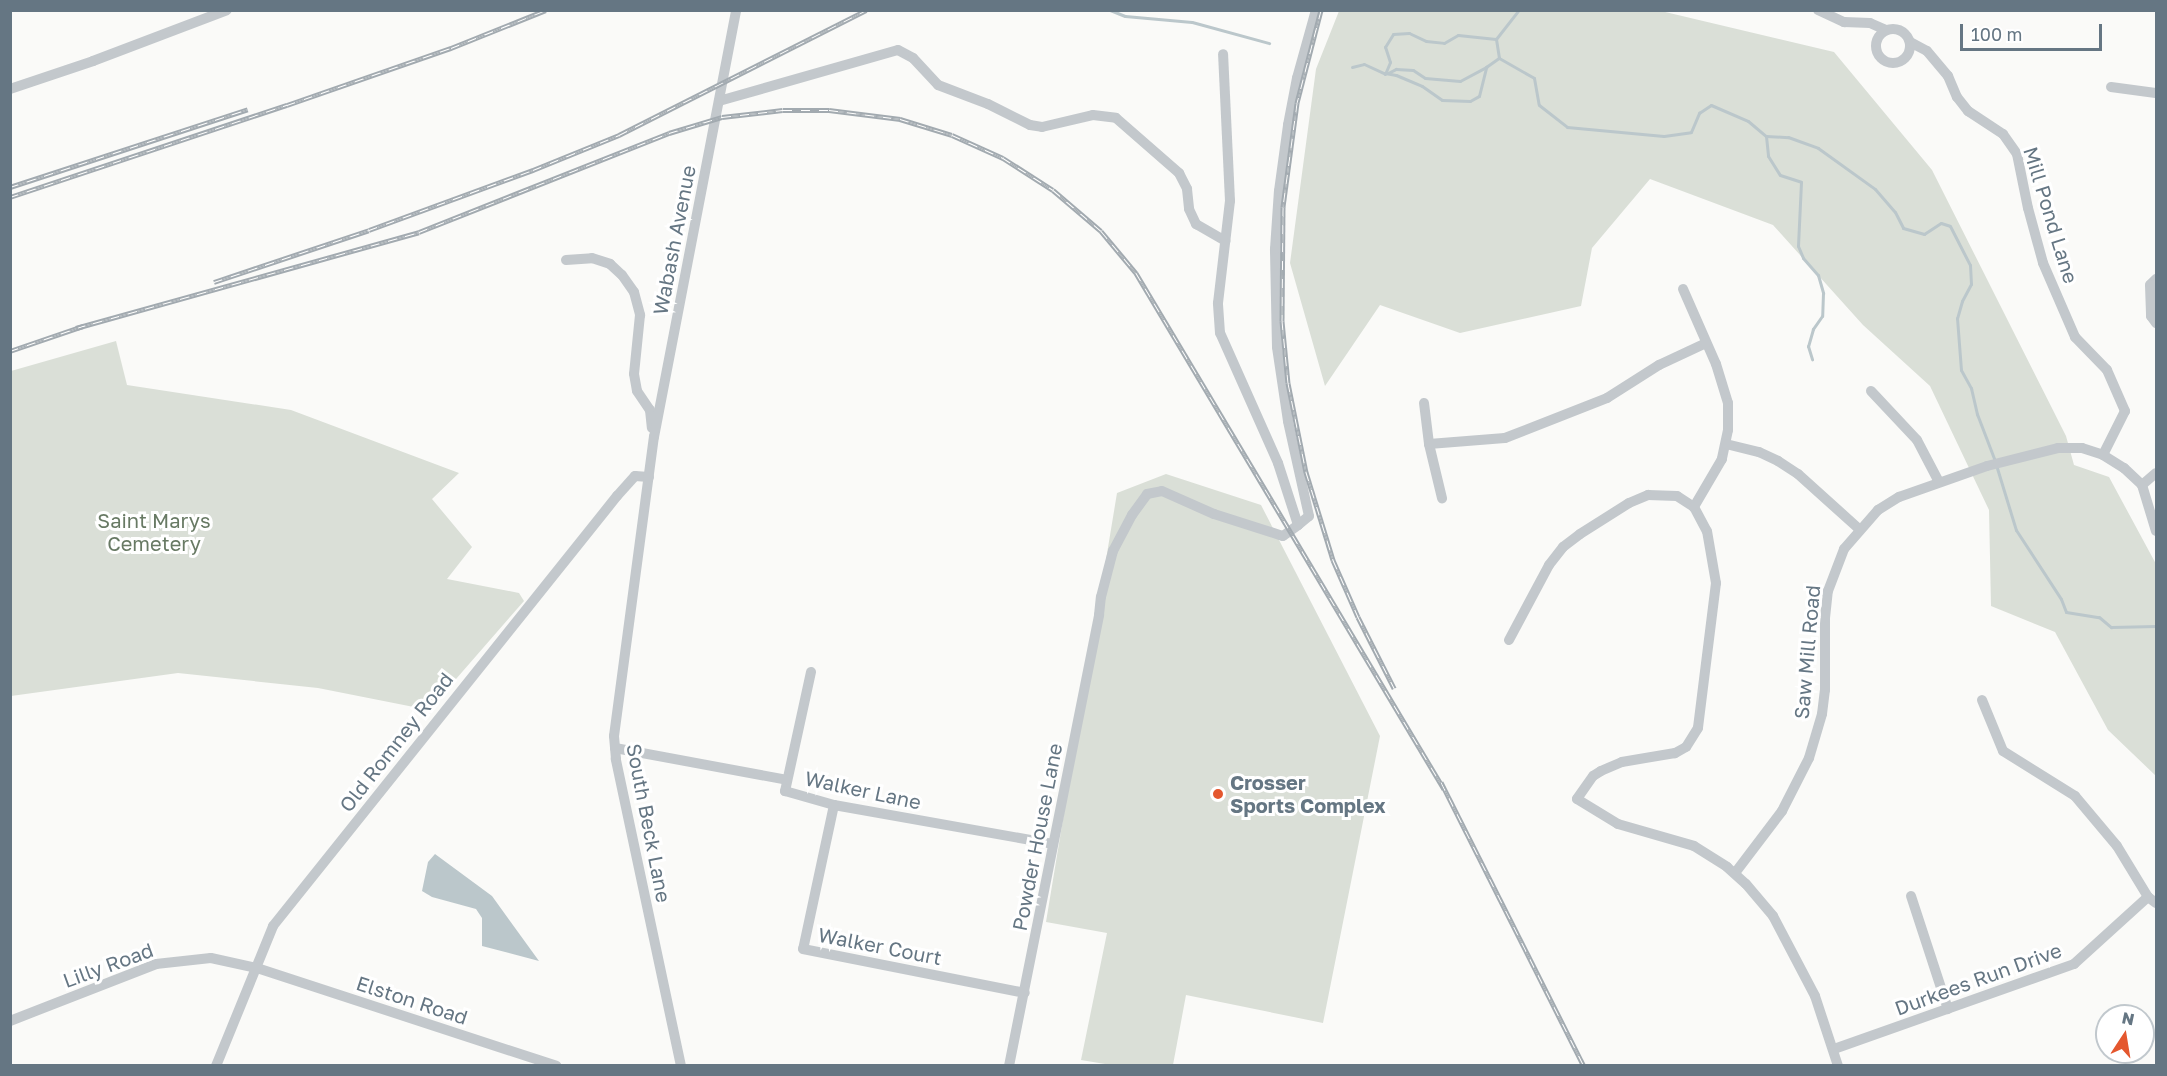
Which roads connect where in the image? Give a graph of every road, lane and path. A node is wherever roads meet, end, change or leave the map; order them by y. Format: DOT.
graph roads {
  1 [pos="227,10"];
  2 [pos="736,10"];
  3 [pos="1316,10"];
  4 [pos="1818,10"];
  5 [pos="1886,30"];
  6 [pos="1910,42"];
  7 [pos="1223,54"];
  8 [pos="2111,87"];
  9 [pos="10,89"];
  10 [pos="2157,93"];
  11 [pos="719,101"];
  12 [pos="1225,241"];
  13 [pos="566,261"];
  14 [pos="2157,279"];
  15 [pos="1683,289"];
  16 [pos="2157,323"];
  17 [pos="1706,343"];
  18 [pos="1871,391"];
  19 [pos="1424,403"];
  20 [pos="654,437"];
  21 [pos="1429,444"];
  22 [pos="1726,444"];
  23 [pos="2103,454"];
  24 [pos="2157,473"];
  25 [pos="649,477"];
  26 [pos="1939,482"];
  27 [pos="2142,485"];
  28 [pos="1442,498"];
  29 [pos="1695,507"];
  30 [pos="1298,525"];
  31 [pos="1859,529"];
  32 [pos="2157,531"];
  33 [pos="1509,640"];
  34 [pos="811,672"];
  35 [pos="1982,700"];
  36 [pos="615,748"];
  37 [pos="787,780"];
  38 [pos="834,805"];
  39 [pos="1053,844"];
  40 [pos="1735,873"];
  41 [pos="1911,896"];
  42 [pos="2152,900"];
  43 [pos="257,968"];
  44 [pos="1025,993"];
  45 [pos="1948,1009"];
  46 [pos="10,1021"];
  47 [pos="1834,1049"];
  48 [pos="216,1065"];
  49 [pos="556,1065"];
  50 [pos="681,1065"];
  51 [pos="1009,1065"];
  52 [pos="1838,1065"];
  1 -- 9 [label="street"];
  2 -- 11 [label="street, Wabash Avenue"];
  3 -- 30 [label="street"];
  4 -- 5 [label="street, Mill Pond Lane"];
  5 -- 6 [label="street, Mill Pond Lane"];
  5 -- 6 [label="street"];
  6 -- 23 [label="street, Mill Pond Lane"];
  7 -- 12 [label="street"];
  8 -- 10 [label="street"];
  11 -- 12 [label="street"];
  11 -- 20 [label="street, Wabash Avenue"];
  12 -- 30 [label="street"];
  13 -- 20 [label="street"];
  14 -- 16 [label="street"];
  15 -- 17 [label="street"];
  17 -- 21 [label="street"];
  17 -- 22 [label="street"];
  18 -- 26 [label="street"];
  19 -- 21 [label="street"];
  20 -- 25 [label="street, Wabash Avenue"];
  21 -- 28 [label="street"];
  22 -- 29 [label="street"];
  22 -- 31 [label="street"];
  23 -- 26 [label="street, Saw Mill Road"];
  23 -- 27 [label="street, Saw Mill Road"];
  24 -- 27 [label="street"];
  25 -- 36 [label="street, South Beck Lane"];
  25 -- 43 [label="street, Old Romney Road"];
  26 -- 31 [label="street, Saw Mill Road"];
  27 -- 32 [label="street"];
  29 -- 33 [label="street"];
  29 -- 40 [label="street"];
  30 -- 39 [label="street, Powder House Lane"];
  31 -- 40 [label="street, Saw Mill Road"];
  34 -- 37 [label="street, Walker Lane"];
  35 -- 42 [label="street"];
  36 -- 37 [label="street"];
  36 -- 50 [label="street, South Beck Lane"];
  37 -- 38 [label="street, Walker Lane"];
  38 -- 39 [label="street, Walker Lane"];
  38 -- 44 [label="street, Walker Court"];
  39 -- 44 [label="street, Powder House Lane"];
  40 -- 47 [label="street"];
  41 -- 45 [label="street"];
  42 -- 45 [label="street, Durkees Run Drive"];
  43 -- 46 [label="street, Lilly Road"];
  43 -- 48 [label="street, Old Romney Road"];
  43 -- 49 [label="street, Elston Road"];
  44 -- 51 [label="street, Powder House Lane"];
  45 -- 47 [label="street, Durkees Run Drive"];
  47 -- 52 [label="street"];
}
